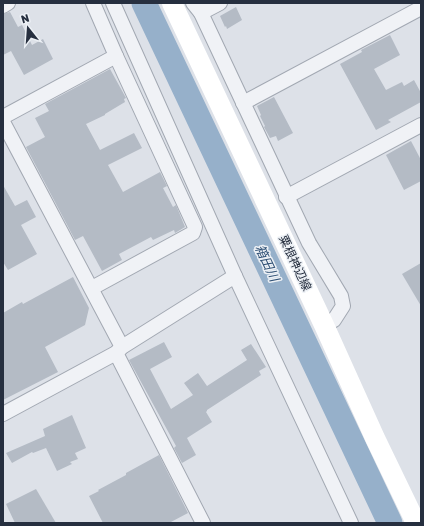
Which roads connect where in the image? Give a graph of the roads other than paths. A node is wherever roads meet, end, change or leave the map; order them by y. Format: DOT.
graph roads {
  1 [pos="8,3"];
  2 [pos="93,3"];
  3 [pos="113,3"];
  4 [pos="172,3"];
  5 [pos="220,3"];
  6 [pos="3,6"];
  7 [pos="197,8"];
  8 [pos="421,8"];
  9 [pos="116,56"];
  10 [pos="243,103"];
  11 [pos="3,117"];
  12 [pos="3,122"];
  13 [pos="421,125"];
  14 [pos="286,197"];
  15 [pos="235,276"];
  16 [pos="92,288"];
  17 [pos="324,325"];
  18 [pos="119,350"];
  19 [pos="3,414"];
  20 [pos="204,523"];
  21 [pos="351,523"];
  22 [pos="416,523"];
  1 -- 6 [label="street"];
  2 -- 9 [label="street"];
  3 -- 15 [label="street"];
  4 -- 17 [label="main road, 粟根神辺線"];
  5 -- 7 [label="street"];
  7 -- 10 [label="street"];
  8 -- 10 [label="street"];
  9 -- 11 [label="street"];
  9 -- 16 [label="street"];
  10 -- 14 [label="street"];
  12 -- 16 [label="street"];
  13 -- 14 [label="street"];
  14 -- 17 [label="street"];
  15 -- 18 [label="street"];
  15 -- 21 [label="street"];
  16 -- 18 [label="street"];
  17 -- 22 [label="main road, 粟根神辺線"];
  18 -- 19 [label="street"];
  18 -- 20 [label="street"];
}
